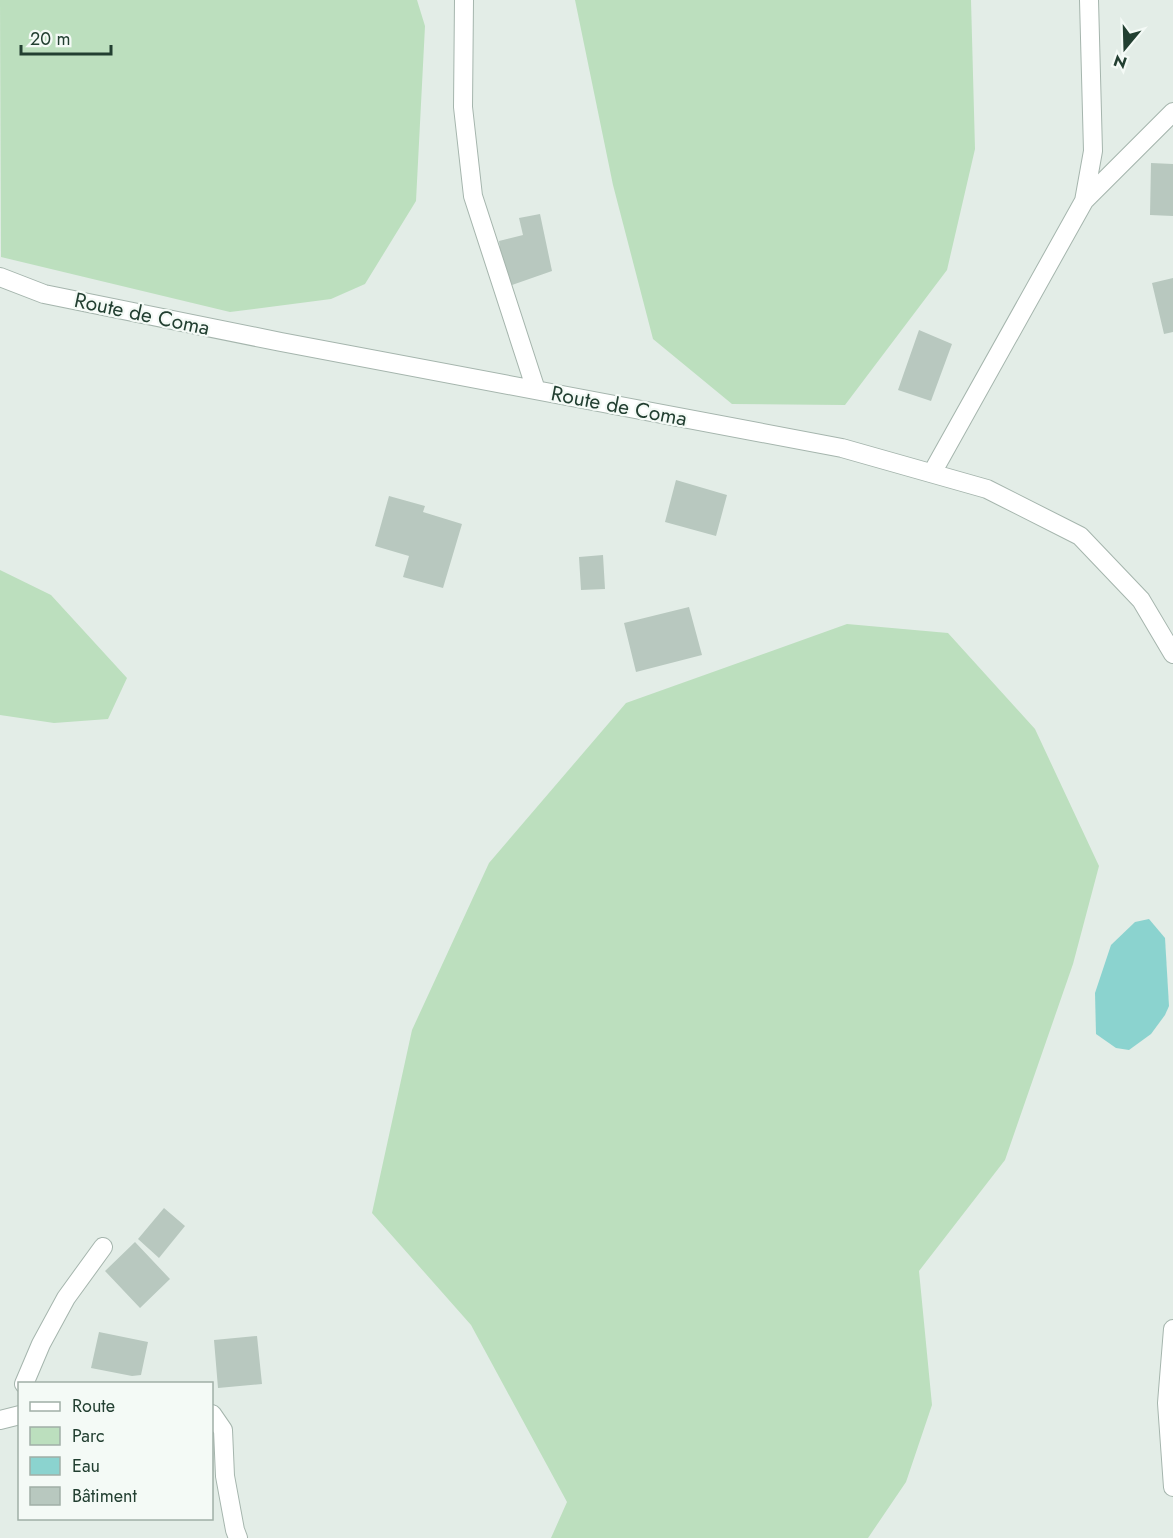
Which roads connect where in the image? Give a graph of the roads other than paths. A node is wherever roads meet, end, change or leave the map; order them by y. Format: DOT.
graph roads {
  1 [pos="464,0"];
  2 [pos="1089,0"];
  3 [pos="1173,112"];
  4 [pos="1083,201"];
  5 [pos="0,277"];
  6 [pos="536,390"];
  7 [pos="932,473"];
  8 [pos="1173,654"];
  9 [pos="104,1247"];
  10 [pos="1173,1329"];
  11 [pos="24,1382"];
  12 [pos="18,1413"];
  13 [pos="213,1415"];
  14 [pos="0,1420"];
  15 [pos="1173,1487"];
  16 [pos="238,1538"];
  1 -- 6 [label="street"];
  2 -- 4 [label="street"];
  3 -- 4 [label="street"];
  4 -- 7 [label="street"];
  5 -- 6 [label="street, Route de Coma"];
  6 -- 7 [label="street, Route de Coma"];
  7 -- 8 [label="street, Route de Coma"];
  9 -- 11 [label="street"];
  10 -- 15 [label="street"];
  12 -- 14 [label="street"];
  13 -- 16 [label="street"];
}
